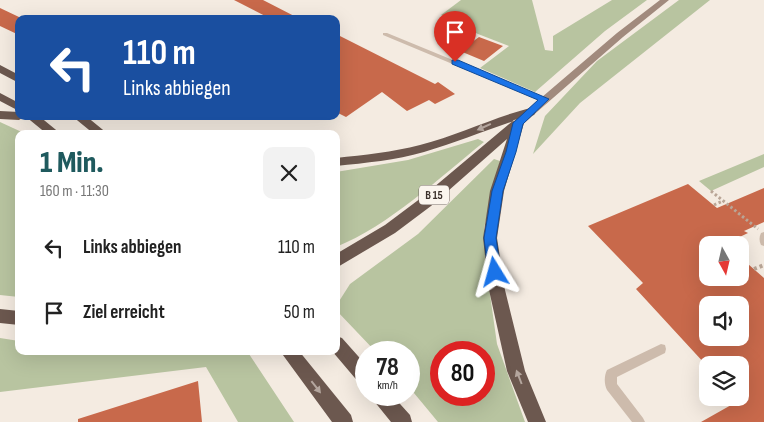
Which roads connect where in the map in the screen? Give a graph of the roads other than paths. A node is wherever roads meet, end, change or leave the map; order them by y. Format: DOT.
graph roads {
  1 [pos="665,0"];
  2 [pos="386,34"];
  3 [pos="0,68"];
  4 [pos="15,77"];
  5 [pos="0,96"];
  6 [pos="544,99"];
  7 [pos="15,105"];
  8 [pos="530,112"];
  9 [pos="0,115"];
  10 [pos="15,116"];
  11 [pos="36,120"];
  12 [pos="83,120"];
  13 [pos="518,123"];
  14 [pos="50,130"];
  15 [pos="97,130"];
  16 [pos="105,130"];
  17 [pos="340,162"];
  18 [pos="764,235"];
  19 [pos="764,242"];
  20 [pos="340,261"];
  21 [pos="0,316"];
  22 [pos="15,318"];
  23 [pos="340,349"];
  24 [pos="661,349"];
  25 [pos="291,355"];
  26 [pos="355,366"];
  27 [pos="389,406"];
  28 [pos="344,422"];
  29 [pos="403,422"];
  30 [pos="537,422"];
  31 [pos="639,422"];
  1 -- 6 [label="main road"];
  2 -- 6 [label="lane"];
  3 -- 4 [label="highway"];
  5 -- 7 [label="highway"];
  6 -- 8 [label="main road"];
  8 -- 13 [label="main road"];
  8 -- 17 [label="highway, one-way"];
  9 -- 10 [label="highway"];
  11 -- 14 [label="highway"];
  12 -- 15 [label="highway"];
  12 -- 16 [label="highway"];
  13 -- 20 [label="highway, B 15"];
  30 -- 13 [label="highway, one-way"];
  18 -- 19 [label="lane"];
  21 -- 22 [label="highway"];
  23 -- 26 [label="highway"];
  24 -- 31 [label="lane"];
  25 -- 28 [label="highway, one-way"];
  27 -- 29 [label="highway"];
}
